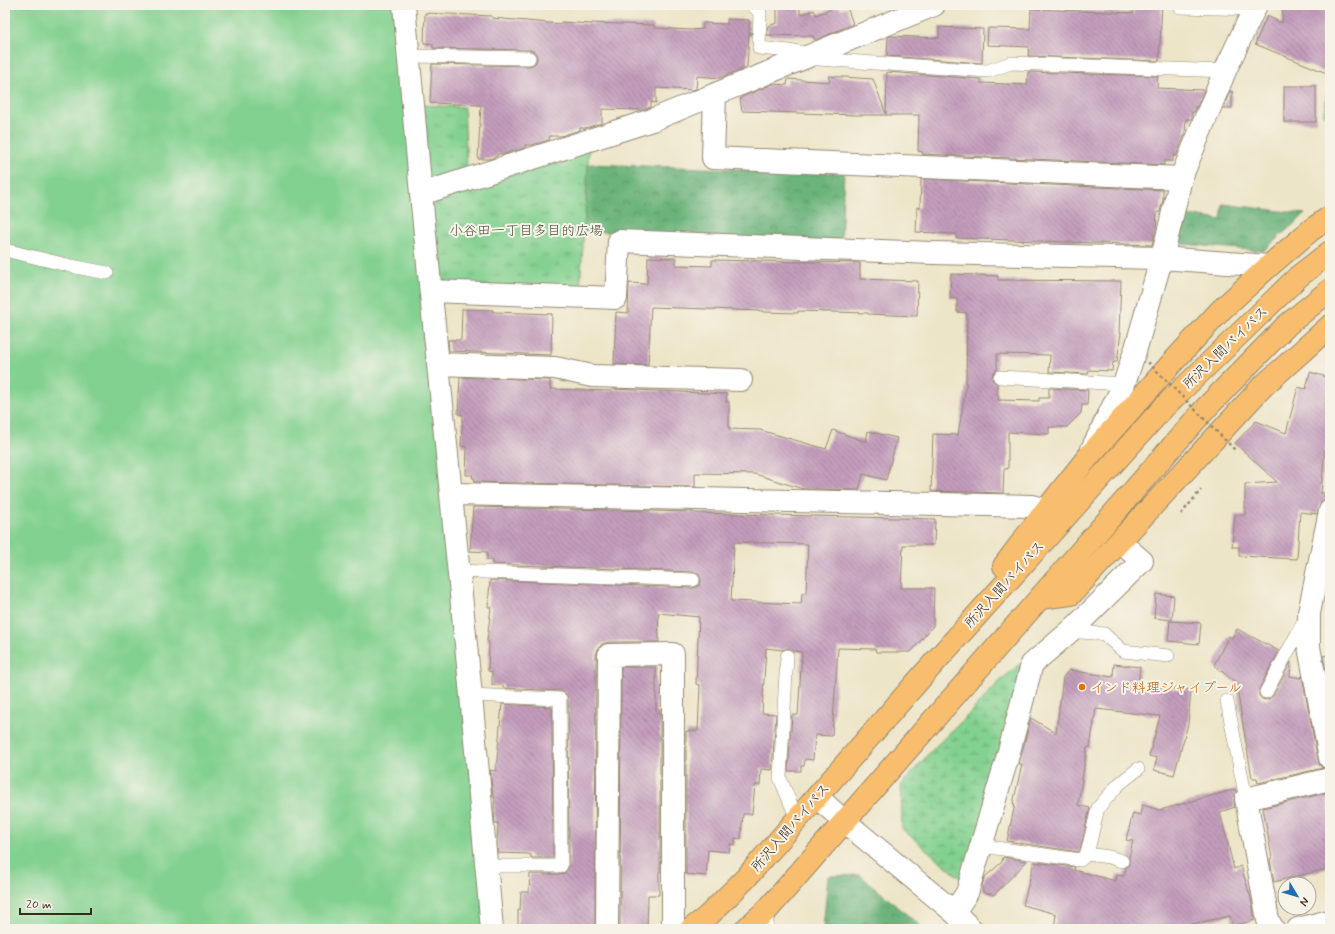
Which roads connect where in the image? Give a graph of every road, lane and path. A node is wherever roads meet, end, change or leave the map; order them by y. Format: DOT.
graph roads {
  1 [pos="404,5"];
  2 [pos="752,5"];
  3 [pos="926,7"];
  4 [pos="1180,7"];
  5 [pos="1255,7"];
  6 [pos="409,56"];
  7 [pos="529,58"];
  8 [pos="804,58"];
  9 [pos="1225,71"];
  10 [pos="715,95"];
  11 [pos="1181,178"];
  12 [pos="421,194"];
  13 [pos="1330,216"];
  14 [pos="5,250"];
  15 [pos="1330,252"];
  16 [pos="1161,258"];
  17 [pos="1270,266"];
  18 [pos="107,273"];
  19 [pos="1330,290"];
  20 [pos="431,292"];
  21 [pos="1330,326"];
  22 [pos="1148,362"];
  23 [pos="438,364"];
  24 [pos="1000,377"];
  25 [pos="741,380"];
  26 [pos="1124,384"];
  27 [pos="1235,450"];
  28 [pos="1088,458"];
  29 [pos="452,494"];
  30 [pos="1046,510"];
  31 [pos="1071,511"];
  32 [pos="1330,511"];
  33 [pos="1120,542"];
  34 [pos="1326,547"];
  35 [pos="459,571"];
  36 [pos="693,580"];
  37 [pos="1040,598"];
  38 [pos="1309,613"];
  39 [pos="1070,631"];
  40 [pos="787,656"];
  41 [pos="1168,656"];
  42 [pos="925,673"];
  43 [pos="1266,692"];
  44 [pos="471,695"];
  45 [pos="1227,701"];
  46 [pos="1330,758"];
  47 [pos="1138,769"];
  48 [pos="1330,779"];
  49 [pos="817,796"];
  50 [pos="1246,799"];
  51 [pos="797,819"];
  52 [pos="844,821"];
  53 [pos="982,846"];
  54 [pos="1087,854"];
  55 [pos="1122,861"];
  56 [pos="485,866"];
  57 [pos="767,919"];
  58 [pos="1330,921"];
  59 [pos="964,923"];
  60 [pos="492,929"];
  61 [pos="607,929"];
  62 [pos="673,929"];
  63 [pos="691,929"];
  64 [pos="746,929"];
  65 [pos="1273,929"];
  66 [pos="1298,929"];
  1 -- 6 [label="street"];
  2 -- 8 [label="lane"];
  3 -- 8 [label="street"];
  4 -- 5 [label="lane"];
  5 -- 9 [label="street"];
  6 -- 7 [label="lane"];
  6 -- 12 [label="street"];
  8 -- 9 [label="lane"];
  8 -- 10 [label="street"];
  9 -- 11 [label="street"];
  10 -- 11 [label="street"];
  10 -- 12 [label="street"];
  11 -- 16 [label="street"];
  12 -- 20 [label="street"];
  13 -- 17 [label="highway"];
  14 -- 18 [label="lane"];
  15 -- 31 [label="highway, 所沢入間バイパス"];
  16 -- 17 [label="street"];
  16 -- 20 [label="street"];
  16 -- 26 [label="street"];
  17 -- 28 [label="highway"];
  19 -- 37 [label="highway, 所沢入間バイパス"];
  20 -- 23 [label="street"];
  21 -- 33 [label="highway"];
  22 -- 27 [label="path, bridge"];
  23 -- 25 [label="street"];
  23 -- 29 [label="street"];
  24 -- 26 [label="lane"];
  26 -- 28 [label="street"];
  28 -- 30 [label="highway"];
  29 -- 30 [label="street"];
  29 -- 35 [label="street"];
  30 -- 31 [label="street"];
  30 -- 42 [label="highway"];
  31 -- 42 [label="highway, 所沢入間バイパス"];
  32 -- 34 [label="street"];
  33 -- 37 [label="highway"];
  33 -- 39 [label="street"];
  34 -- 38 [label="street"];
  35 -- 36 [label="lane"];
  35 -- 44 [label="street"];
  37 -- 52 [label="highway, 所沢入間バイパス"];
  38 -- 43 [label="lane"];
  38 -- 46 [label="street"];
  39 -- 41 [label="lane"];
  39 -- 53 [label="street"];
  40 -- 51 [label="lane"];
  42 -- 49 [label="highway, 所沢入間バイパス"];
  44 -- 56 [label="street"];
  44 -- 56 [label="lane"];
  45 -- 50 [label="lane"];
  47 -- 54 [label="lane"];
  48 -- 50 [label="street"];
  49 -- 51 [label="highway, 所沢入間バイパス"];
  49 -- 52 [label="street"];
  50 -- 65 [label="street"];
  51 -- 63 [label="highway, 所沢入間バイパス"];
  52 -- 57 [label="highway, 所沢入間バイパス"];
  52 -- 59 [label="street"];
  53 -- 54 [label="lane"];
  53 -- 59 [label="street"];
  54 -- 55 [label="lane"];
  56 -- 60 [label="street"];
  57 -- 64 [label="highway, 所沢入間バイパス"];
  58 -- 66 [label="street"];
  61 -- 62 [label="street"];
}
